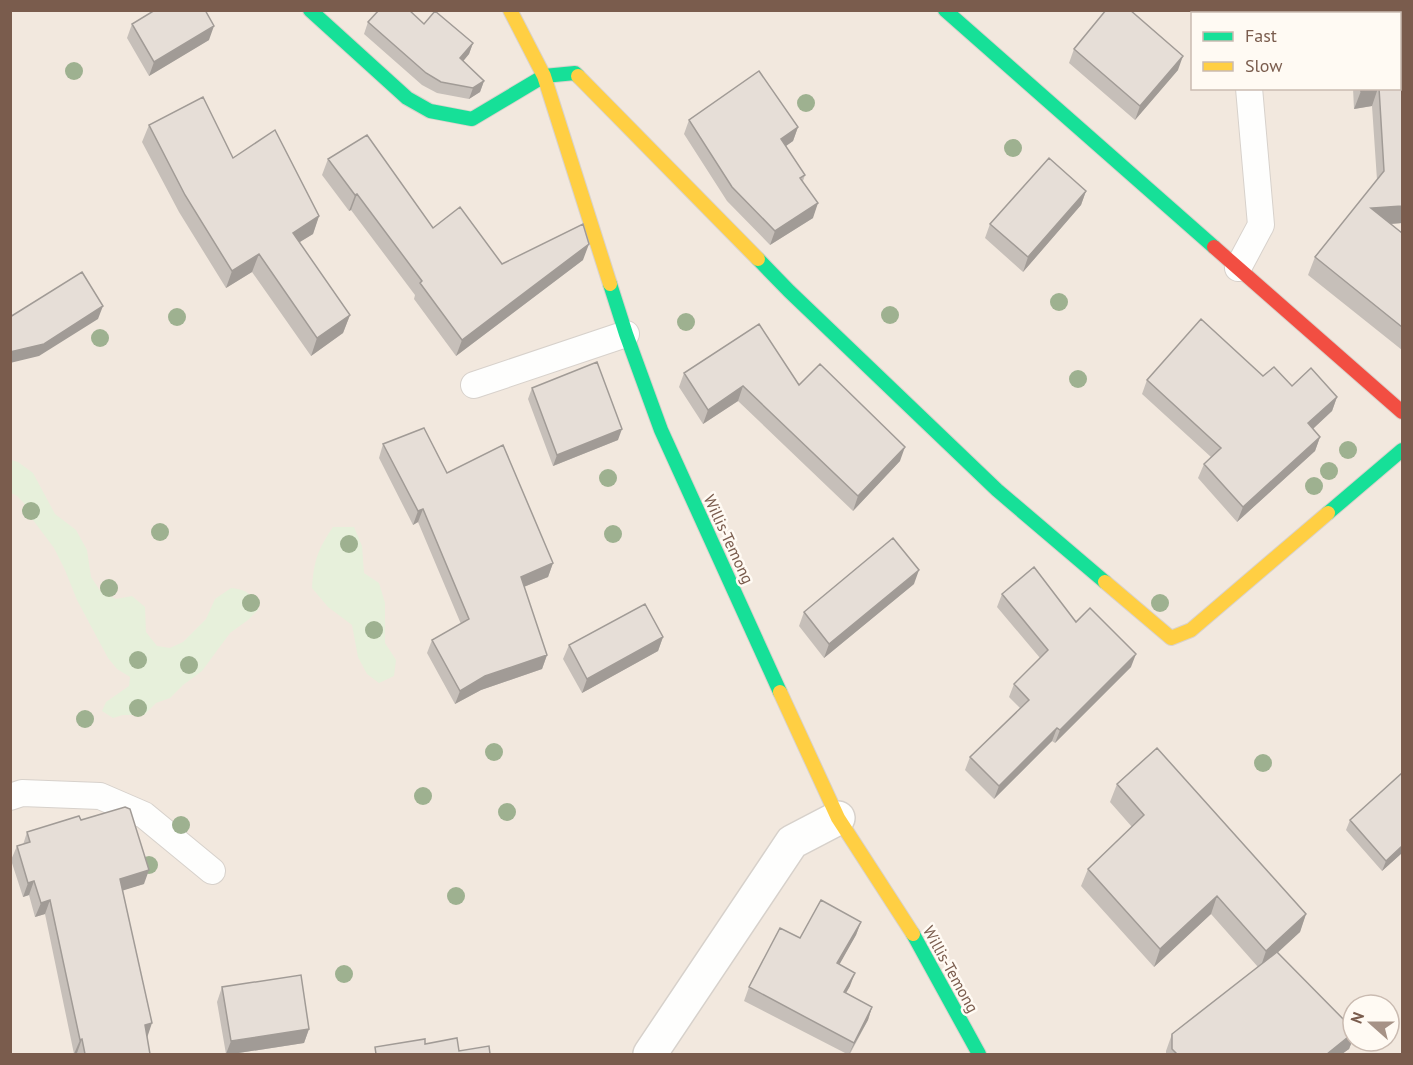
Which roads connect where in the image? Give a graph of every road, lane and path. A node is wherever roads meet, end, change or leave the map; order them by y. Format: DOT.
graph roads {
  1 [pos="310,10"];
  2 [pos="510,10"];
  3 [pos="945,10"];
  4 [pos="544,76"];
  5 [pos="1249,90"];
  6 [pos="1238,268"];
  7 [pos="626,334"];
  8 [pos="474,385"];
  9 [pos="1402,412"];
  10 [pos="1402,450"];
  11 [pos="10,797"];
  12 [pos="838,818"];
  13 [pos="212,871"];
  14 [pos="650,1054"];
  15 [pos="979,1054"];
  1 -- 4 [label="street"];
  2 -- 4 [label="street, Willis-Temong"];
  3 -- 6 [label="street"];
  4 -- 7 [label="street, Willis-Temong"];
  4 -- 10 [label="street"];
  5 -- 6 [label="lane"];
  6 -- 9 [label="street"];
  7 -- 8 [label="lane"];
  7 -- 12 [label="street, Willis-Temong"];
  11 -- 13 [label="lane"];
  12 -- 14 [label="street"];
  12 -- 15 [label="street, Willis-Temong"];
}
